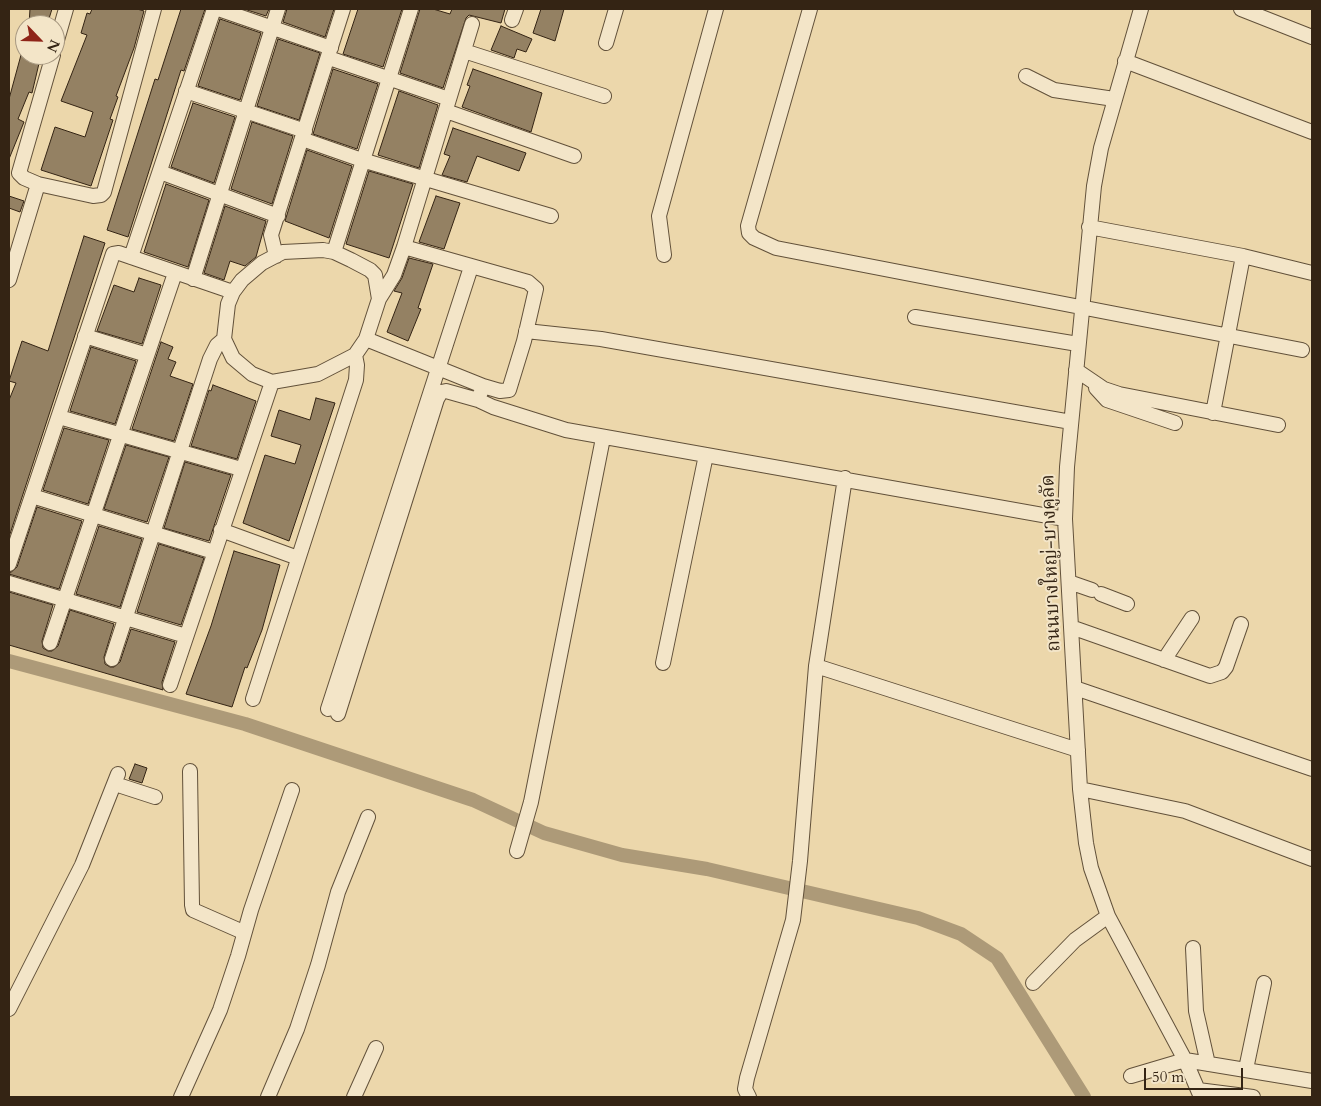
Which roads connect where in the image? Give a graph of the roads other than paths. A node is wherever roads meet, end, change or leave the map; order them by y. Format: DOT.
graph roads {
  1 [pos="154,9"];
  2 [pos="214,9"];
  3 [pos="218,9"];
  4 [pos="278,9"];
  5 [pos="343,9"];
  6 [pos="412,9"];
  7 [pos="616,9"];
  8 [pos="716,9"];
  9 [pos="810,9"];
  10 [pos="1141,9"];
  11 [pos="1241,9"];
  12 [pos="472,24"];
  13 [pos="272,29"];
  14 [pos="1312,37"];
  15 [pos="606,43"];
  16 [pos="464,51"];
  17 [pos="330,53"];
  18 [pos="1125,61"];
  19 [pos="50,65"];
  20 [pos="1026,76"];
  21 [pos="388,77"];
  22 [pos="186,91"];
  23 [pos="604,96"];
  24 [pos="1114,99"];
  25 [pos="447,105"];
  26 [pos="245,112"];
  27 [pos="1312,132"];
  28 [pos="303,135"];
  29 [pos="574,156"];
  30 [pos="362,160"];
  31 [pos="160,172"];
  32 [pos="424,178"];
  33 [pos="38,184"];
  34 [pos="218,195"];
  35 [pos="278,216"];
  36 [pos="552,216"];
  37 [pos="1090,227"];
  38 [pos="404,247"];
  39 [pos="334,252"];
  40 [pos="664,255"];
  41 [pos="276,256"];
  42 [pos="1243,256"];
  43 [pos="131,257"];
  44 [pos="471,267"];
  45 [pos="175,273"];
  46 [pos="1312,273"];
  47 [pos="192,279"];
  48 [pos="9,280"];
  49 [pos="233,292"];
  50 [pos="378,299"];
  51 [pos="1082,307"];
  52 [pos="914,317"];
  53 [pos="526,331"];
  54 [pos="85,336"];
  55 [pos="1229,336"];
  56 [pos="224,339"];
  57 [pos="366,339"];
  58 [pos="1078,344"];
  59 [pos="1302,350"];
  60 [pos="147,355"];
  61 [pos="355,355"];
  62 [pos="437,367"];
  63 [pos="1076,370"];
  64 [pos="272,382"];
  65 [pos="1094,382"];
  66 [pos="483,386"];
  67 [pos="478,400"];
  68 [pos="1213,413"];
  69 [pos="59,417"];
  70 [pos="1071,422"];
  71 [pos="1176,423"];
  72 [pos="1278,426"];
  73 [pos="120,434"];
  74 [pos="602,438"];
  75 [pos="179,451"];
  76 [pos="706,455"];
  77 [pos="242,469"];
  78 [pos="845,478"];
  79 [pos="32,496"];
  80 [pos="94,516"];
  81 [pos="1065,519"];
  82 [pos="221,530"];
  83 [pos="154,533"];
  84 [pos="214,552"];
  85 [pos="298,558"];
  86 [pos="9,564"];
  87 [pos="1068,582"];
  88 [pos="9,583"];
  89 [pos="65,600"];
  90 [pos="1127,604"];
  91 [pos="125,617"];
  92 [pos="1192,618"];
  93 [pos="1241,624"];
  94 [pos="1071,627"];
  95 [pos="186,636"];
  96 [pos="50,643"];
  97 [pos="112,660"];
  98 [pos="1164,660"];
  99 [pos="663,663"];
  100 [pos="816,666"];
  101 [pos="170,685"];
  102 [pos="1075,688"];
  103 [pos="253,699"];
  104 [pos="1078,750"];
  105 [pos="1312,769"];
  106 [pos="190,771"];
  107 [pos="1080,789"];
  108 [pos="292,790"];
  109 [pos="154,797"];
  110 [pos="368,817"];
  111 [pos="519,846"];
  112 [pos="1312,859"];
  113 [pos="1108,916"];
  114 [pos="243,932"];
  115 [pos="1193,948"];
  116 [pos="1033,983"];
  117 [pos="1264,983"];
  118 [pos="9,1009"];
  119 [pos="376,1048"];
  120 [pos="1185,1060"];
  121 [pos="1208,1064"];
  122 [pos="1246,1069"];
  123 [pos="1131,1076"];
  124 [pos="1312,1081"];
  125 [pos="1199,1093"];
  126 [pos="181,1097"];
  127 [pos="268,1097"];
  128 [pos="354,1097"];
  129 [pos="749,1097"];
  130 [pos="1253,1097"];
  1 -- 33 [label="street"];
  2 -- 22 [label="street"];
  3 -- 13 [label="street"];
  4 -- 13 [label="street"];
  5 -- 17 [label="street"];
  6 -- 21 [label="street"];
  7 -- 15 [label="street"];
  8 -- 40 [label="street"];
  9 -- 51 [label="street"];
  10 -- 18 [label="street, ถนนบางใหญ่-บางคูลัด"];
  11 -- 14 [label="street"];
  12 -- 16 [label="street"];
  13 -- 17 [label="street"];
  13 -- 26 [label="street"];
  16 -- 23 [label="street"];
  16 -- 25 [label="street"];
  17 -- 21 [label="street"];
  17 -- 28 [label="street"];
  18 -- 24 [label="street, ถนนบางใหญ่-บางคูลัด"];
  18 -- 27 [label="street"];
  19 -- 33 [label="street"];
  20 -- 24 [label="street"];
  21 -- 25 [label="street"];
  21 -- 30 [label="street"];
  22 -- 26 [label="street"];
  22 -- 31 [label="street"];
  24 -- 37 [label="street, ถนนบางใหญ่-บางคูลัด"];
  25 -- 29 [label="street"];
  25 -- 32 [label="street"];
  26 -- 28 [label="street"];
  26 -- 34 [label="street"];
  28 -- 30 [label="street"];
  28 -- 35 [label="street"];
  30 -- 32 [label="street"];
  30 -- 39 [label="street"];
  31 -- 34 [label="street"];
  31 -- 43 [label="street"];
  32 -- 36 [label="street"];
  32 -- 38 [label="street"];
  33 -- 48 [label="street"];
  34 -- 35 [label="street"];
  34 -- 47 [label="street"];
  35 -- 41 [label="street"];
  37 -- 42 [label="street"];
  37 -- 51 [label="street, ถนนบางใหญ่-บางคูลัด"];
  38 -- 44 [label="street"];
  38 -- 50 [label="street"];
  39 -- 41 [label="street"];
  39 -- 50 [label="street"];
  41 -- 49 [label="street"];
  42 -- 46 [label="street"];
  42 -- 55 [label="street"];
  43 -- 45 [label="street"];
  43 -- 54 [label="street"];
  44 -- 53 [label="street"];
  44 -- 62 [label="street"];
  45 -- 47 [label="street"];
  45 -- 60 [label="street"];
  47 -- 49 [label="street"];
  49 -- 56 [label="street"];
  50 -- 57 [label="street"];
  51 -- 55 [label="street"];
  51 -- 58 [label="street, ถนนบางใหญ่-บางคูลัด"];
  52 -- 58 [label="street"];
  53 -- 66 [label="street"];
  53 -- 70 [label="street"];
  54 -- 60 [label="street"];
  54 -- 69 [label="street"];
  55 -- 59 [label="street"];
  55 -- 68 [label="street"];
  56 -- 64 [label="street"];
  56 -- 75 [label="street"];
  57 -- 61 [label="street"];
  57 -- 62 [label="street"];
  58 -- 63 [label="street, ถนนบางใหญ่-บางคูลัด"];
  60 -- 73 [label="street"];
  61 -- 64 [label="street"];
  61 -- 85 [label="street"];
  62 -- 66 [label="street"];
  62 -- 67 [label="street"];
  63 -- 65 [label="street"];
  63 -- 70 [label="street, ถนนบางใหญ่-บางคูลัด"];
  64 -- 77 [label="street"];
  65 -- 68 [label="street"];
  65 -- 71 [label="street"];
  66 -- 67 [label="street"];
  67 -- 74 [label="street"];
  68 -- 72 [label="street"];
  69 -- 73 [label="street"];
  69 -- 79 [label="street"];
  70 -- 81 [label="street, ถนนบางใหญ่-บางคูลัด"];
  73 -- 75 [label="street"];
  73 -- 80 [label="street"];
  74 -- 76 [label="street"];
  74 -- 111 [label="street"];
  75 -- 77 [label="street"];
  75 -- 83 [label="street"];
  76 -- 78 [label="street"];
  76 -- 99 [label="street"];
  77 -- 82 [label="street"];
  78 -- 81 [label="street"];
  78 -- 100 [label="street"];
  79 -- 80 [label="street"];
  79 -- 86 [label="street"];
  80 -- 83 [label="street"];
  80 -- 89 [label="street"];
  81 -- 87 [label="street, ถนนบางใหญ่-บางคูลัด"];
  82 -- 84 [label="street"];
  82 -- 85 [label="street"];
  83 -- 84 [label="street"];
  83 -- 91 [label="street"];
  84 -- 95 [label="street"];
  85 -- 103 [label="street"];
  87 -- 90 [label="street"];
  87 -- 94 [label="street, ถนนบางใหญ่-บางคูลัด"];
  88 -- 89 [label="street"];
  89 -- 91 [label="street"];
  89 -- 96 [label="street"];
  91 -- 95 [label="street"];
  91 -- 97 [label="street"];
  92 -- 98 [label="street"];
  93 -- 98 [label="street"];
  94 -- 98 [label="street"];
  94 -- 102 [label="street, ถนนบางใหญ่-บางคูลัด"];
  95 -- 101 [label="street"];
  100 -- 104 [label="street"];
  100 -- 129 [label="street"];
  102 -- 104 [label="street, ถนนบางใหญ่-บางคูลัด"];
  102 -- 105 [label="street"];
  104 -- 107 [label="street, ถนนบางใหญ่-บางคูลัด"];
  106 -- 114 [label="street"];
  107 -- 112 [label="street"];
  107 -- 113 [label="street, ถนนบางใหญ่-บางคูลัด"];
  108 -- 114 [label="street"];
  109 -- 118 [label="street"];
  110 -- 127 [label="street"];
  113 -- 116 [label="street"];
  113 -- 120 [label="street, ถนนบางใหญ่-บางคูลัด"];
  114 -- 126 [label="street"];
  115 -- 121 [label="street"];
  117 -- 122 [label="street"];
  119 -- 128 [label="street"];
  120 -- 121 [label="street"];
  120 -- 123 [label="street"];
  120 -- 125 [label="street, ถนนบางใหญ่-บางคูลัด"];
  121 -- 122 [label="street"];
  122 -- 124 [label="street"];
  125 -- 130 [label="street"];
}
